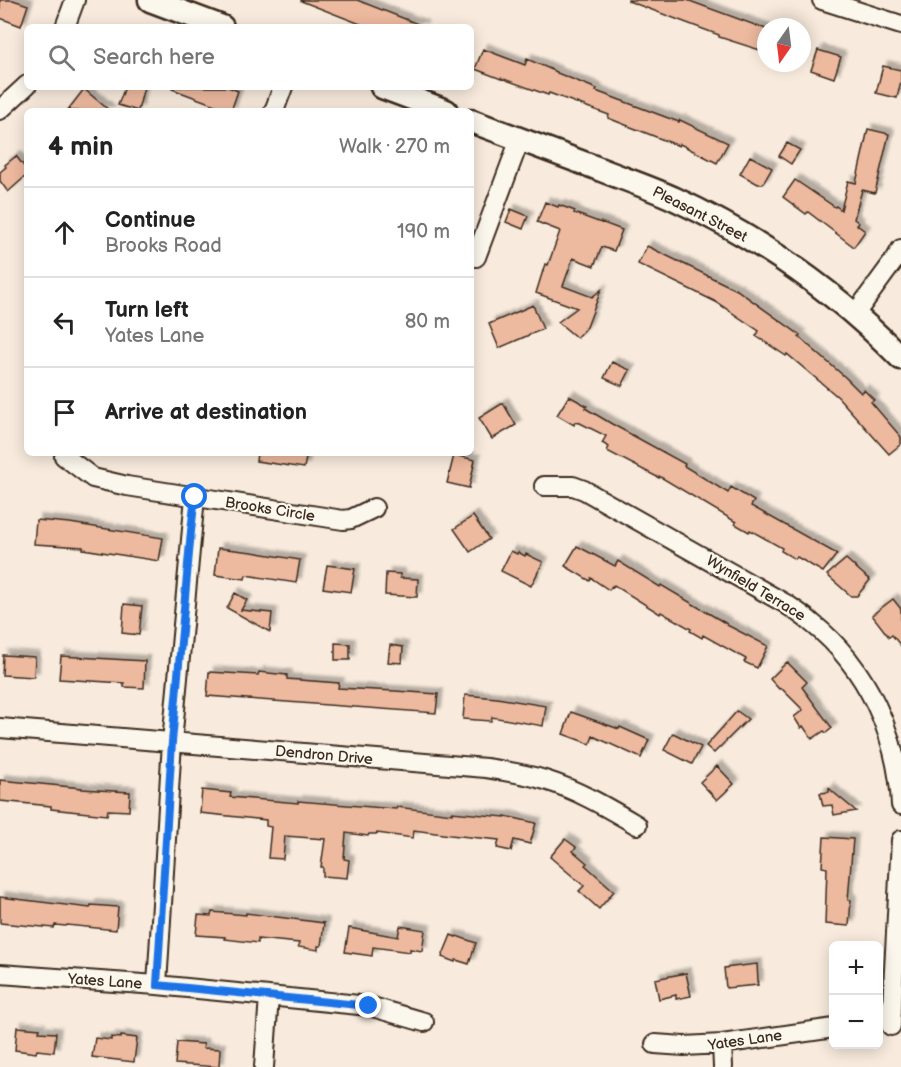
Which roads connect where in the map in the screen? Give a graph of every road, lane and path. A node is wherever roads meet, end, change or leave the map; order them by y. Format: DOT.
graph roads {
  1 [pos="75,0"];
  2 [pos="150,0"];
  3 [pos="822,0"];
  4 [pos="66,24"];
  5 [pos="214,24"];
  6 [pos="901,25"];
  7 [pos="24,88"];
  8 [pos="282,90"];
  9 [pos="390,90"];
  10 [pos="275,108"];
  11 [pos="438,108"];
  12 [pos="0,110"];
  13 [pos="474,122"];
  14 [pos="520,139"];
  15 [pos="901,249"];
  16 [pos="476,257"];
  17 [pos="855,314"];
  18 [pos="901,358"];
  19 [pos="64,456"];
  20 [pos="544,486"];
  21 [pos="195,497"];
  22 [pos="374,508"];
  23 [pos="0,728"];
  24 [pos="172,742"];
  25 [pos="901,806"];
  26 [pos="637,825"];
  27 [pos="901,840"];
  28 [pos="0,974"];
  29 [pos="157,985"];
  30 [pos="269,996"];
  31 [pos="423,1022"];
  32 [pos="890,1027"];
  33 [pos="829,1029"];
  34 [pos="655,1044"];
  35 [pos="722,1044"];
  36 [pos="264,1067"];
  37 [pos="723,1067"];
  1 -- 4 [label="street"];
  2 -- 5 [label="street"];
  3 -- 6 [label="street"];
  7 -- 12 [label="street"];
  8 -- 10 [label="street"];
  9 -- 11 [label="street"];
  13 -- 14 [label="street, Pleasant Street"];
  14 -- 16 [label="street"];
  14 -- 17 [label="street, Pleasant Street"];
  15 -- 17 [label="street"];
  17 -- 18 [label="street, Pleasant Street"];
  19 -- 21 [label="street, Brooks Circle"];
  20 -- 25 [label="street, Wynfield Terrace"];
  21 -- 22 [label="street, Brooks Circle"];
  21 -- 24 [label="street"];
  23 -- 24 [label="street, Dendron Drive"];
  24 -- 26 [label="street, Dendron Drive"];
  24 -- 29 [label="street"];
  27 -- 32 [label="street"];
  28 -- 29 [label="street, Yates Lane"];
  29 -- 30 [label="street, Yates Lane"];
  30 -- 31 [label="street, Yates Lane"];
  30 -- 36 [label="street"];
  33 -- 35 [label="street, Yates Lane"];
  34 -- 35 [label="street, Yates Lane"];
  35 -- 37 [label="street"];
}
